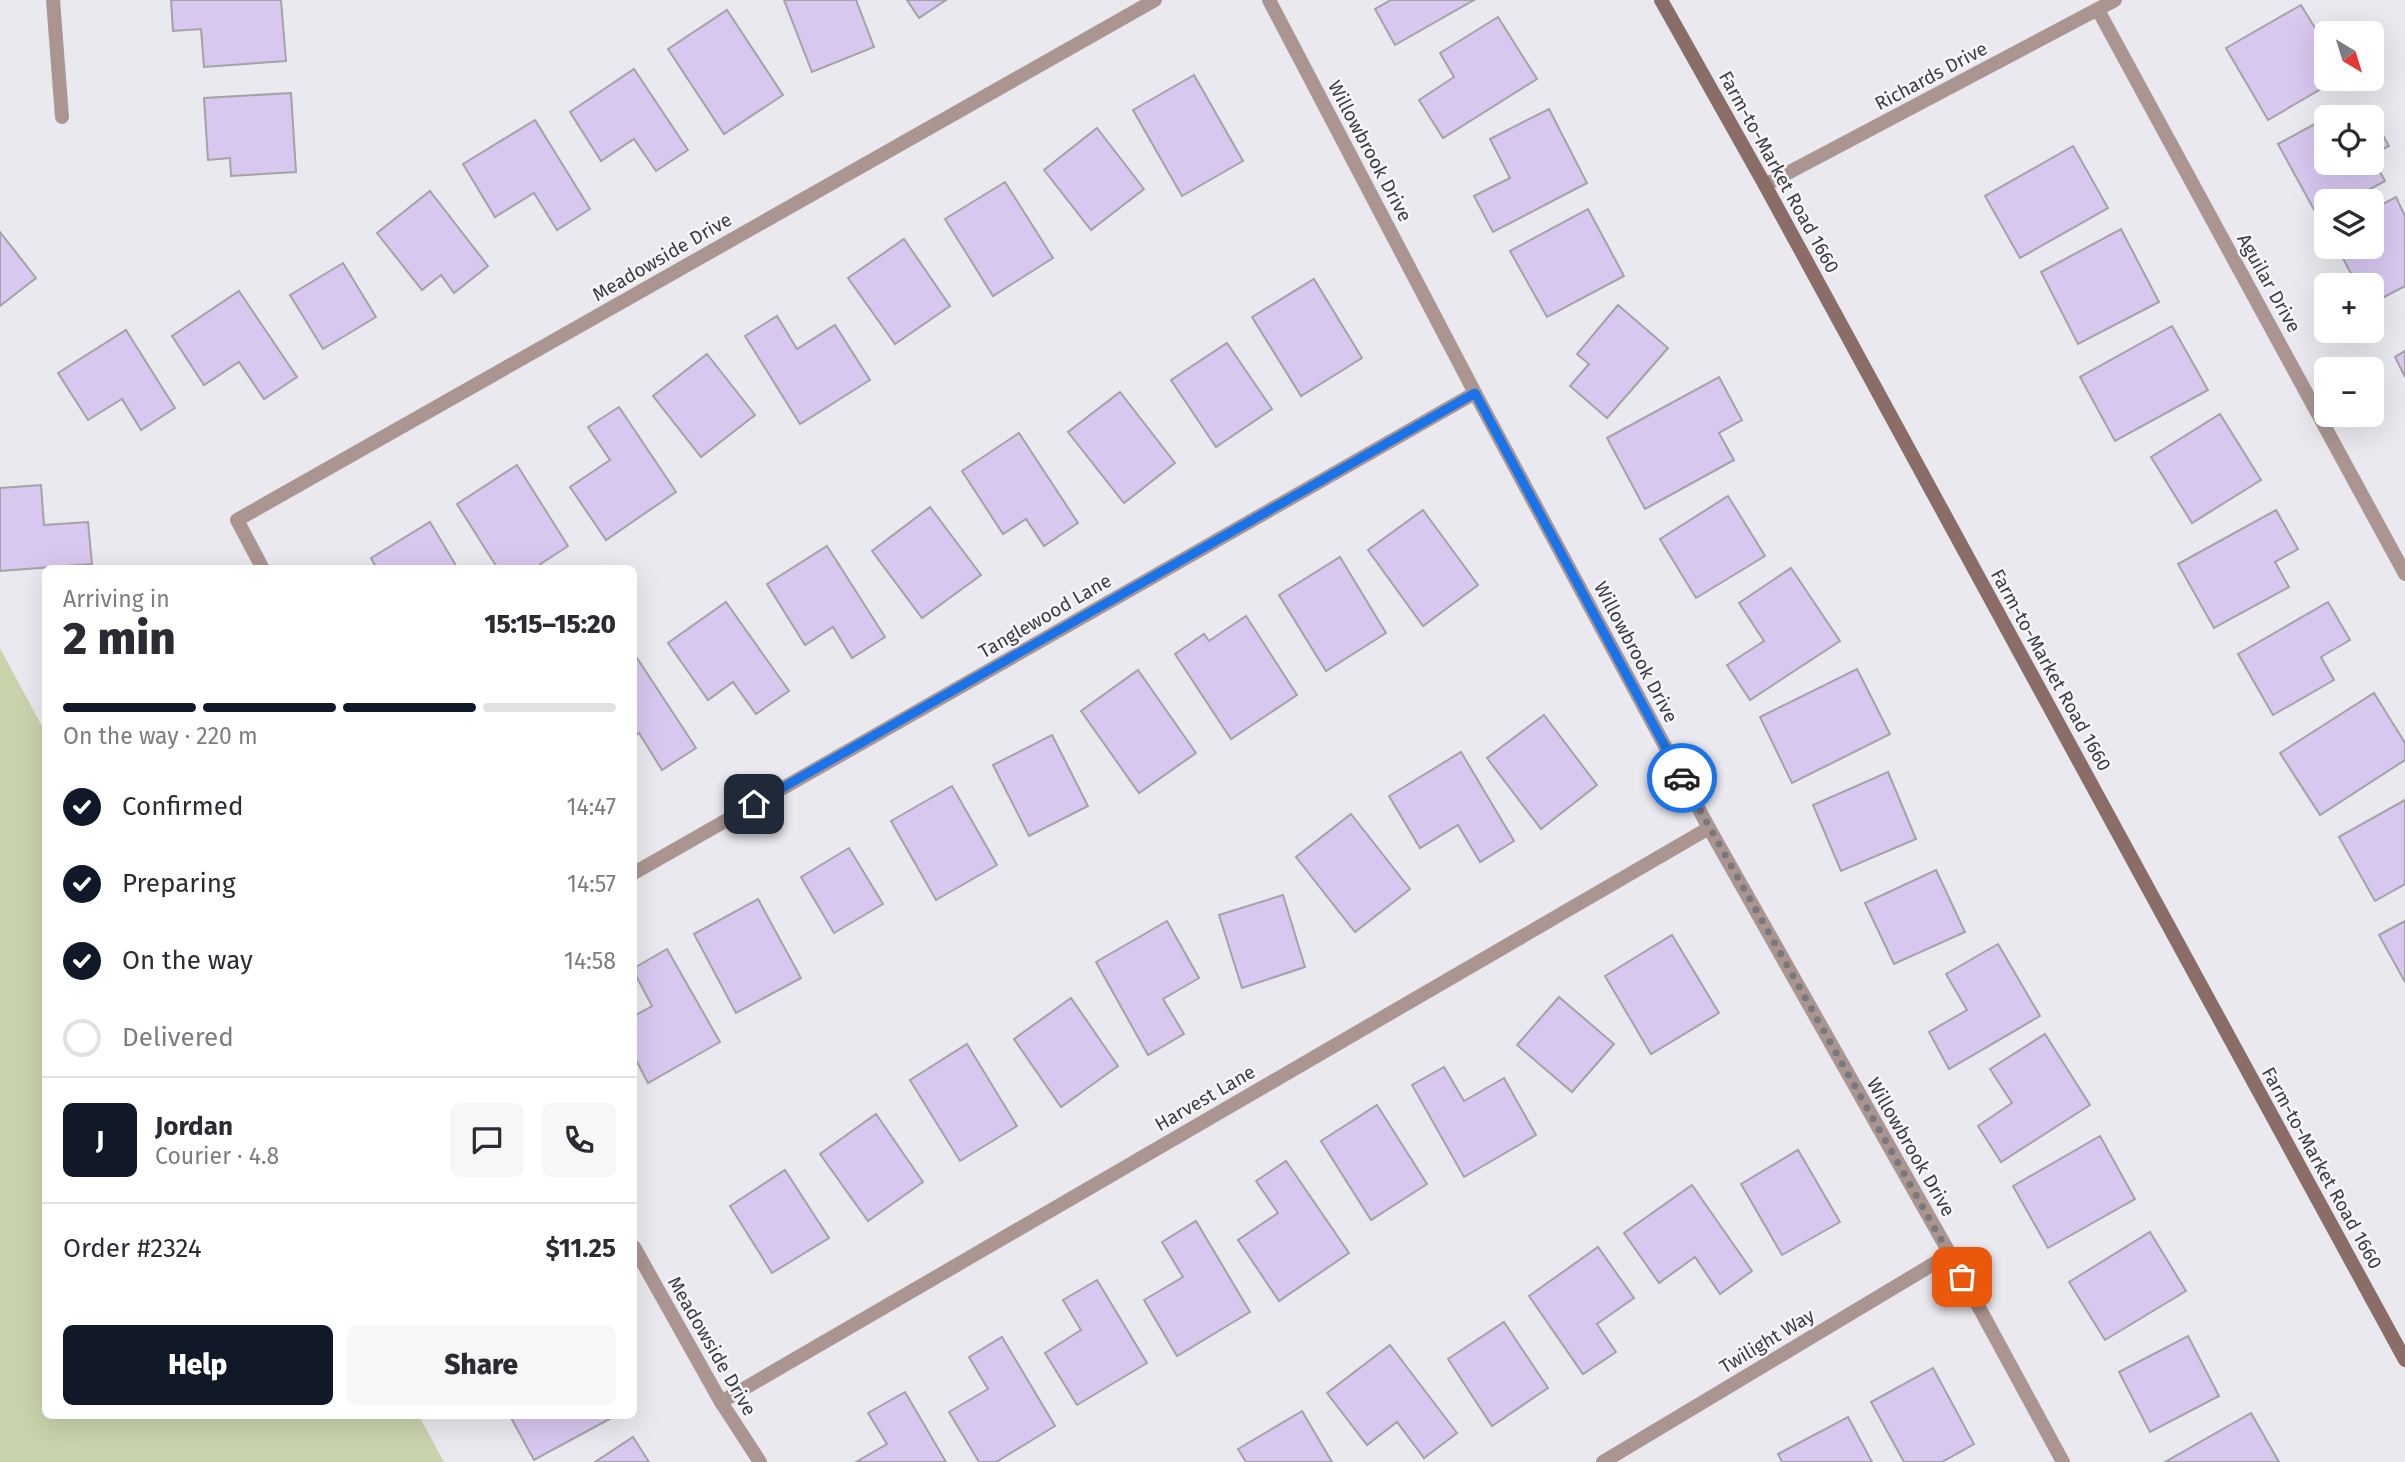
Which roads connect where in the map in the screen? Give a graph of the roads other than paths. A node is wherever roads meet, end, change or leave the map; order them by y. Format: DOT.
graph roads {
  1 [pos="54,0"];
  2 [pos="1154,0"];
  3 [pos="1269,0"];
  4 [pos="1661,0"];
  5 [pos="2115,0"];
  6 [pos="2098,10"];
  7 [pos="62,117"];
  8 [pos="1765,185"];
  9 [pos="1475,393"];
  10 [pos="261,565"];
  11 [pos="2405,574"];
  12 [pos="1709,828"];
  13 [pos="637,871"];
  14 [pos="637,1252"];
  15 [pos="1950,1254"];
  16 [pos="2405,1360"];
  17 [pos="721,1402"];
  18 [pos="760,1462"];
  19 [pos="1603,1462"];
  20 [pos="2063,1462"];
  1 -- 7 [label="street"];
  2 -- 10 [label="street, Meadowside Drive"];
  3 -- 9 [label="street, Willowbrook Drive"];
  4 -- 8 [label="main road, Farm-to-Market Road 1660"];
  5 -- 6 [label="street, Richards Drive"];
  6 -- 8 [label="street, Richards Drive"];
  6 -- 11 [label="street, Aguilar Drive"];
  8 -- 16 [label="main road, Farm-to-Market Road 1660"];
  9 -- 12 [label="street, Willowbrook Drive"];
  9 -- 13 [label="street, Tanglewood Lane"];
  12 -- 15 [label="street, Willowbrook Drive"];
  12 -- 17 [label="street, Harvest Lane"];
  14 -- 17 [label="street, Meadowside Drive"];
  15 -- 19 [label="street, Twilight Way"];
  15 -- 20 [label="street, Willowbrook Drive"];
  17 -- 18 [label="street, Meadowside Drive"];
}
